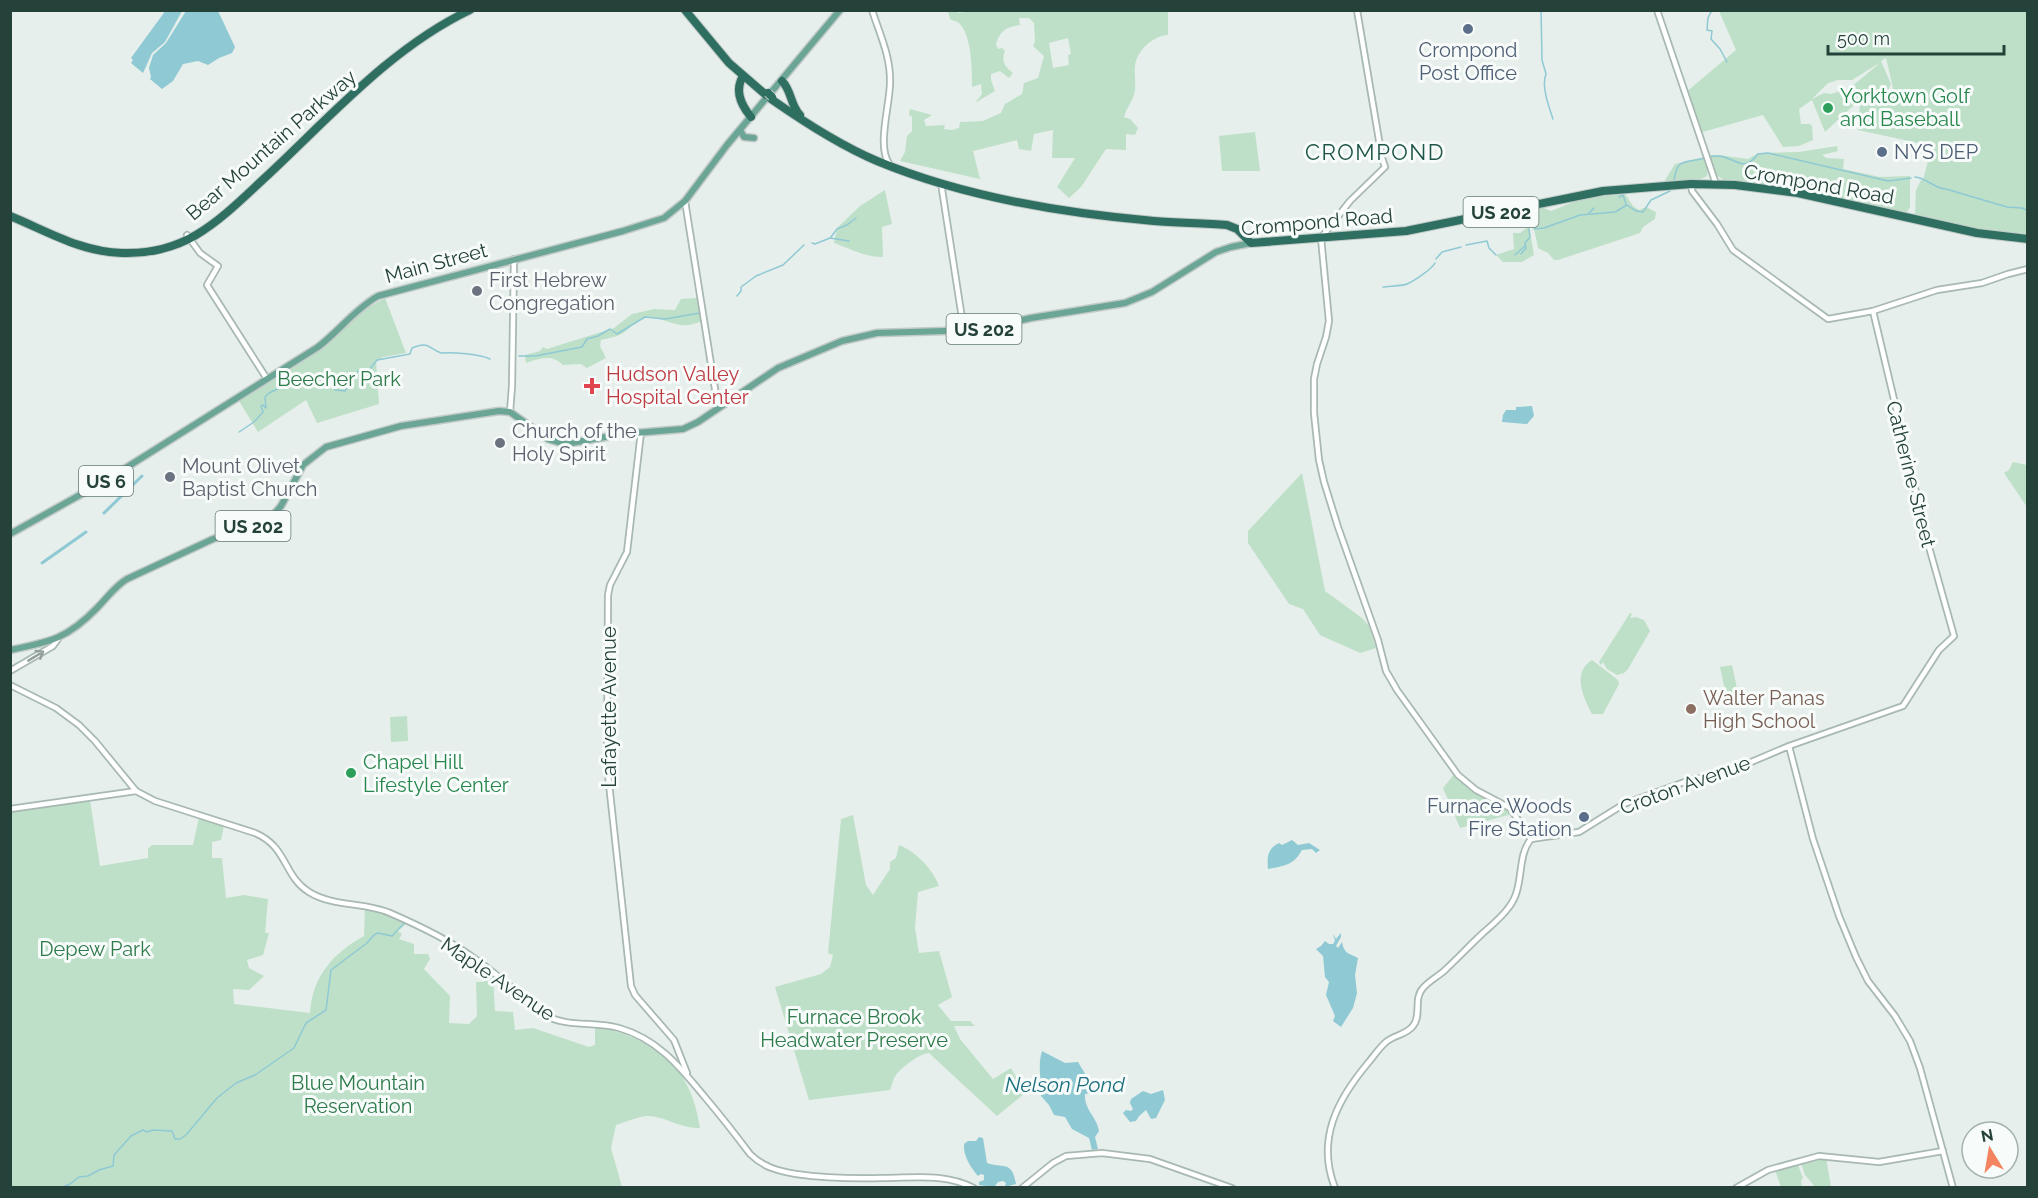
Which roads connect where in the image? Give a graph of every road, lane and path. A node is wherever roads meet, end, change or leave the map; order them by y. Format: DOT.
graph roads {
  1 [pos="463,10"];
  2 [pos="470,10"];
  3 [pos="687,10"];
  4 [pos="840,10"];
  5 [pos="872,10"];
  6 [pos="1357,10"];
  7 [pos="1658,10"];
  8 [pos="743,76"];
  9 [pos="782,81"];
  10 [pos="769,96"];
  11 [pos="789,103"];
  12 [pos="751,117"];
  13 [pos="740,130"];
  14 [pos="754,138"];
  15 [pos="886,161"];
  16 [pos="941,183"];
  17 [pos="1691,184"];
  18 [pos="1716,184"];
  19 [pos="684,201"];
  20 [pos="10,214"];
  21 [pos="188,237"];
  22 [pos="1322,238"];
  23 [pos="2028,239"];
  24 [pos="1251,243"];
  25 [pos="514,259"];
  26 [pos="2028,269"];
  27 [pos="1873,311"];
  28 [pos="964,331"];
  29 [pos="267,379"];
  30 [pos="718,408"];
  31 [pos="510,412"];
  32 [pos="641,432"];
  33 [pos="10,534"];
  34 [pos="58,639"];
  35 [pos="10,650"];
  36 [pos="10,671"];
  37 [pos="10,685"];
  38 [pos="1891,711"];
  39 [pos="1788,746"];
  40 [pos="136,791"];
  41 [pos="10,809"];
  42 [pos="1529,841"];
  43 [pos="688,1075"];
  44 [pos="1943,1151"];
  45 [pos="855,1179"];
  46 [pos="858,1188"];
  47 [pos="974,1188"];
  48 [pos="1022,1188"];
  49 [pos="1232,1188"];
  50 [pos="1335,1188"];
  51 [pos="1736,1188"];
  52 [pos="1953,1188"];
  1 -- 21 [label="highway, Bear Mountain Parkway"];
  2 -- 21 [label="highway, Bear Mountain Parkway"];
  3 -- 8 [label="highway"];
  3 -- 10 [label="highway"];
  4 -- 9 [label="main road, Main Street / US 6"];
  5 -- 15 [label="street"];
  6 -- 22 [label="street"];
  7 -- 18 [label="street"];
  8 -- 10 [label="highway"];
  8 -- 12 [label="highway"];
  9 -- 11 [label="highway"];
  9 -- 12 [label="main road, Main Street / US 6"];
  10 -- 11 [label="highway"];
  10 -- 15 [label="highway"];
  11 -- 15 [label="highway"];
  12 -- 13 [label="main road, Main Street / US 6"];
  13 -- 14 [label="main road"];
  13 -- 19 [label="main road, Main Street / US 6"];
  15 -- 16 [label="highway"];
  16 -- 24 [label="highway"];
  16 -- 28 [label="street"];
  17 -- 18 [label="highway, Crompond Road / US 202"];
  17 -- 22 [label="highway, Crompond Road / US 202"];
  17 -- 27 [label="street"];
  18 -- 23 [label="highway, Crompond Road / US 202"];
  19 -- 25 [label="main road, Main Street / US 6"];
  19 -- 30 [label="street"];
  20 -- 21 [label="highway, Bear Mountain Parkway"];
  21 -- 29 [label="street"];
  22 -- 24 [label="highway, Crompond Road / US 202"];
  22 -- 42 [label="street"];
  24 -- 28 [label="main road, Crompond Road / US 202"];
  25 -- 29 [label="main road, Main Street / US 6"];
  25 -- 31 [label="street"];
  26 -- 27 [label="street"];
  27 -- 38 [label="street, Catherine Street"];
  28 -- 30 [label="main road, Crompond Road / US 202"];
  29 -- 33 [label="main road, Main Street / US 6"];
  30 -- 32 [label="main road, Crompond Road / US 202"];
  31 -- 32 [label="main road, Crompond Road / US 202"];
  31 -- 34 [label="main road, US 202"];
  32 -- 43 [label="street, Lafayette Avenue"];
  34 -- 35 [label="main road, US 202"];
  36 -- 34 [label="street, one-way"];
  37 -- 40 [label="street, Maple Avenue"];
  38 -- 39 [label="street, Croton Avenue"];
  39 -- 42 [label="street, Croton Avenue"];
  39 -- 44 [label="street"];
  40 -- 41 [label="street"];
  40 -- 43 [label="street, Maple Avenue"];
  42 -- 50 [label="street"];
  43 -- 45 [label="street, Maple Avenue"];
  44 -- 51 [label="street"];
  44 -- 52 [label="street"];
  45 -- 46 [label="street"];
  45 -- 47 [label="street, Maple Avenue"];
  48 -- 49 [label="street"];
}
